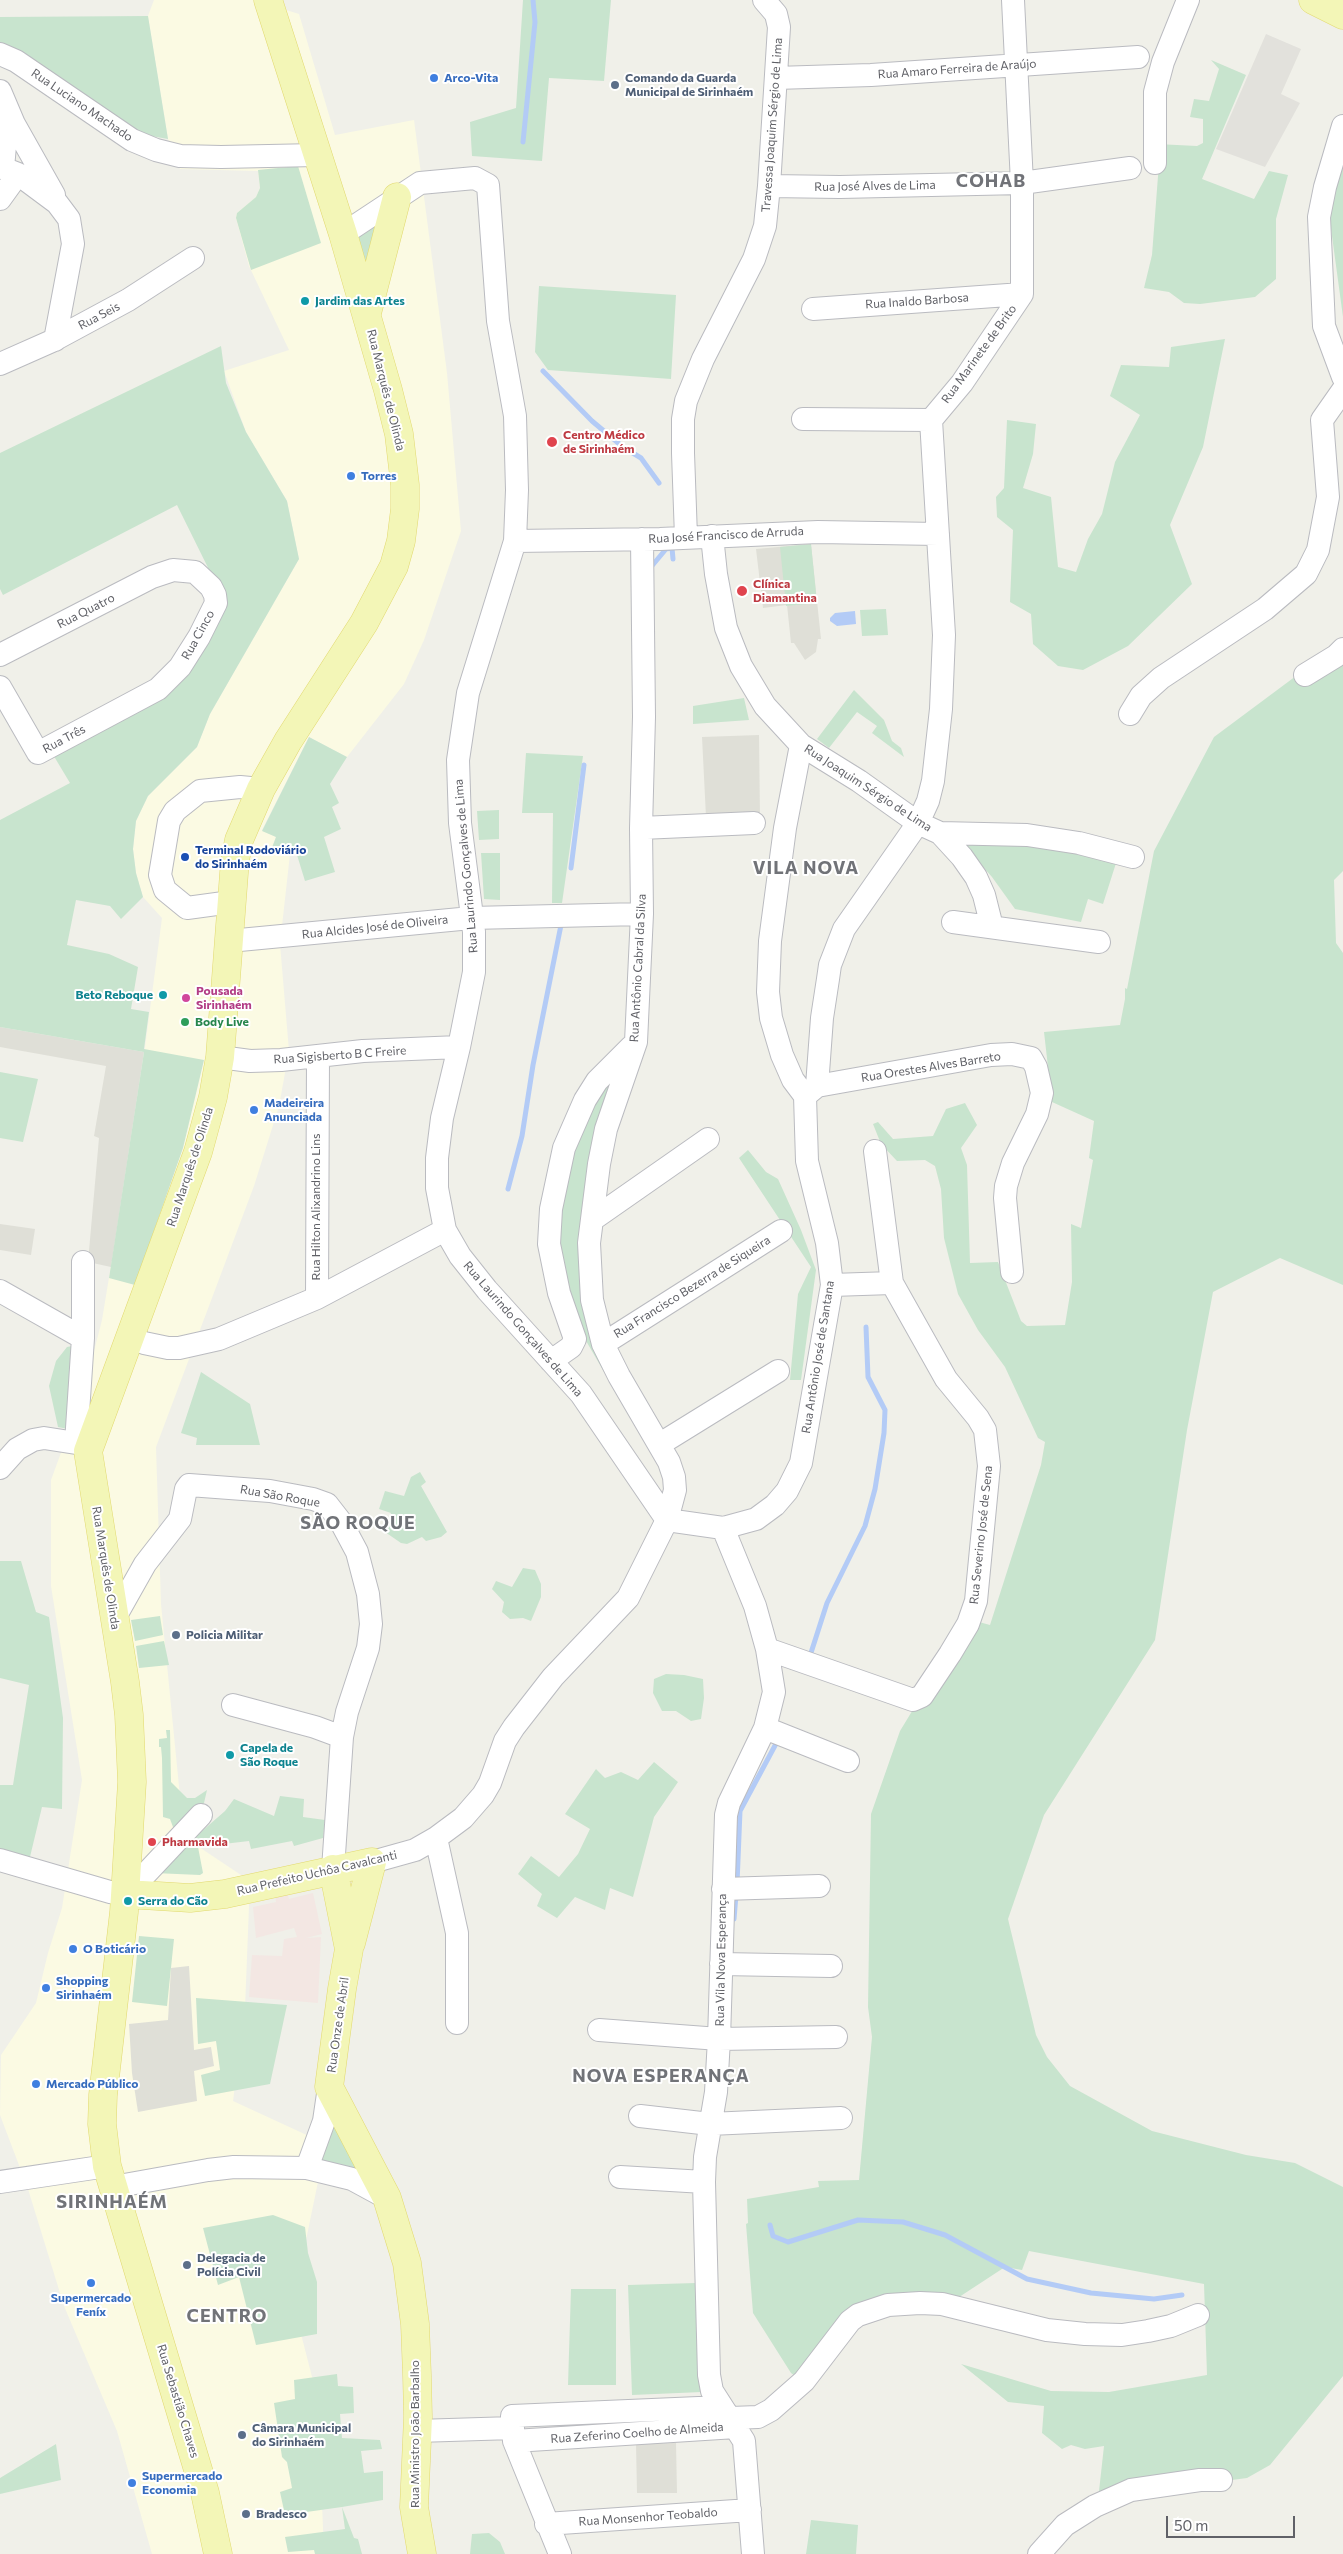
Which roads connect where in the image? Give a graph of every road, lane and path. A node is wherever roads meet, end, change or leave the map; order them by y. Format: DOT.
graph roads {
  1 [pos="268,0"];
  2 [pos="764,0"];
  3 [pos="1013,0"];
  4 [pos="1188,0"];
  5 [pos="1314,0"];
  6 [pos="1343,15"];
  7 [pos="0,54"];
  8 [pos="1138,57"];
  9 [pos="1017,66"];
  10 [pos="776,78"];
  11 [pos="0,91"];
  12 [pos="8,111"];
  13 [pos="1343,126"];
  14 [pos="316,155"];
  15 [pos="1155,163"];
  16 [pos="1130,168"];
  17 [pos="7,170"];
  18 [pos="1022,183"];
  19 [pos="769,186"];
  20 [pos="397,197"];
  21 [pos="0,199"];
  22 [pos="64,210"];
  23 [pos="343,234"];
  24 [pos="193,258"];
  25 [pos="1022,294"];
  26 [pos="812,309"];
  27 [pos="367,313"];
  28 [pos="55,340"];
  29 [pos="0,364"];
  30 [pos="1343,377"];
  31 [pos="1343,390"];
  32 [pos="802,419"];
  33 [pos="931,420"];
  34 [pos="938,534"];
  35 [pos="712,536"];
  36 [pos="666,538"];
  37 [pos="515,541"];
  38 [pos="173,570"];
  39 [pos="1343,649"];
  40 [pos="0,654"];
  41 [pos="1305,676"];
  42 [pos="0,687"];
  43 [pos="158,689"];
  44 [pos="1130,714"];
  45 [pos="801,745"];
  46 [pos="261,789"];
  47 [pos="918,823"];
  48 [pos="754,824"];
  49 [pos="641,828"];
  50 [pos="940,833"];
  51 [pos="1133,857"];
  52 [pos="231,902"];
  53 [pos="642,914"];
  54 [pos="472,918"];
  55 [pos="953,922"];
  56 [pos="992,926"];
  57 [pos="229,941"];
  58 [pos="1098,942"];
  59 [pos="636,1042"];
  60 [pos="460,1047"];
  61 [pos="318,1056"];
  62 [pos="220,1057"];
  63 [pos="811,1091"];
  64 [pos="708,1139"];
  65 [pos="875,1151"];
  66 [pos="592,1220"];
  67 [pos="445,1230"];
  68 [pos="781,1231"];
  69 [pos="83,1262"];
  70 [pos="1012,1272"];
  71 [pos="892,1283"];
  72 [pos="832,1285"];
  73 [pos="0,1291"];
  74 [pos="316,1298"];
  75 [pos="130,1336"];
  76 [pos="83,1338"];
  77 [pos="603,1344"];
  78 [pos="551,1361"];
  79 [pos="778,1371"];
  80 [pos="82,1443"];
  81 [pos="660,1444"];
  82 [pos="0,1468"];
  83 [pos="667,1520"];
  84 [pos="723,1528"];
  85 [pos="114,1619"];
  86 [pos="767,1649"];
  87 [pos="233,1705"];
  88 [pos="765,1728"];
  89 [pos="342,1736"];
  90 [pos="848,1761"];
  91 [pos="201,1815"];
  92 [pos="436,1838"];
  93 [pos="0,1860"];
  94 [pos="372,1862"];
  95 [pos="333,1869"];
  96 [pos="819,1886"];
  97 [pos="723,1889"];
  98 [pos="126,1891"];
  99 [pos="349,1949"];
  100 [pos="721,1964"];
  101 [pos="831,1966"];
  102 [pos="457,2023"];
  103 [pos="600,2030"];
  104 [pos="836,2037"];
  105 [pos="719,2039"];
  106 [pos="329,2087"];
  107 [pos="640,2116"];
  108 [pos="841,2118"];
  109 [pos="710,2124"];
  110 [pos="307,2168"];
  111 [pos="110,2177"];
  112 [pos="620,2177"];
  113 [pos="0,2182"];
  114 [pos="704,2182"];
  115 [pos="387,2198"];
  116 [pos="130,2251"];
  117 [pos="1198,2315"];
  118 [pos="730,2417"];
  119 [pos="513,2428"];
  120 [pos="417,2431"];
  121 [pos="1221,2480"];
  122 [pos="750,2510"];
  123 [pos="546,2524"];
  124 [pos="218,2554"];
  125 [pos="422,2554"];
  126 [pos="560,2554"];
  127 [pos="753,2554"];
  128 [pos="1039,2554"];
  1 -- 14 [label="main road, Rua Marquês de Olinda"];
  2 -- 10 [label="street, Travessa Joaquim Sérgio de Lima"];
  3 -- 9 [label="street, Rua Marinete de Brito"];
  4 -- 15 [label="street"];
  5 -- 6 [label="main road"];
  7 -- 14 [label="street, Rua Luciano Machado"];
  8 -- 9 [label="street, Rua Amaro Ferreira de Araújo"];
  9 -- 10 [label="street, Rua Amaro Ferreira de Araújo"];
  9 -- 18 [label="street, Rua Marinete de Brito"];
  10 -- 19 [label="street, Travessa Joaquim Sérgio de Lima"];
  11 -- 12 [label="street"];
  12 -- 17 [label="street"];
  12 -- 22 [label="street"];
  13 -- 30 [label="street"];
  14 -- 23 [label="main road, Rua Marquês de Olinda"];
  16 -- 18 [label="street, Rua José Alves de Lima"];
  17 -- 21 [label="street"];
  17 -- 22 [label="street"];
  18 -- 19 [label="street, Rua José Alves de Lima"];
  18 -- 25 [label="street, Rua Marinete de Brito"];
  19 -- 36 [label="street, Travessa Joaquim Sérgio de Lima"];
  20 -- 23 [label="street, Rua Laurindo Gonçalves de Lima"];
  20 -- 27 [label="main road"];
  20 -- 37 [label="street, Rua Laurindo Gonçalves de Lima"];
  22 -- 28 [label="street"];
  23 -- 27 [label="main road, Rua Marquês de Olinda"];
  24 -- 28 [label="street, Rua Seis"];
  25 -- 26 [label="street, Rua Inaldo Barbosa"];
  25 -- 33 [label="street, Rua Marinete de Brito"];
  27 -- 46 [label="main road, Rua Marquês de Olinda"];
  28 -- 29 [label="street, Rua Seis"];
  31 -- 44 [label="street"];
  32 -- 33 [label="street"];
  33 -- 34 [label="street"];
  34 -- 35 [label="street, Rua José Francisco de Arruda"];
  34 -- 47 [label="street"];
  35 -- 36 [label="street, Rua José Francisco de Arruda"];
  35 -- 45 [label="street, Rua Joaquim Sérgio de Lima"];
  36 -- 37 [label="street, Rua José Francisco de Arruda"];
  36 -- 49 [label="street, Rua Antônio Cabral da Silva"];
  37 -- 54 [label="street, Rua Laurindo Gonçalves de Lima"];
  38 -- 40 [label="street, Rua Quatro"];
  38 -- 43 [label="street, Rua Cinco"];
  39 -- 41 [label="street"];
  42 -- 43 [label="street, Rua Três"];
  45 -- 47 [label="street, Rua Joaquim Sérgio de Lima"];
  45 -- 63 [label="street"];
  46 -- 52 [label="main road, Rua Marquês de Olinda"];
  46 -- 52 [label="street"];
  47 -- 50 [label="street, Rua Joaquim Sérgio de Lima"];
  47 -- 63 [label="street, Rua Antônio José de Santana"];
  48 -- 49 [label="street"];
  49 -- 53 [label="street, Rua Antônio Cabral da Silva"];
  50 -- 51 [label="street"];
  50 -- 56 [label="street, Rua Joaquim Sérgio de Lima"];
  52 -- 57 [label="main road, Rua Marquês de Olinda"];
  53 -- 54 [label="street, Rua Alcides José de Oliveira"];
  53 -- 59 [label="street, Rua Antônio Cabral da Silva"];
  54 -- 57 [label="street, Rua Alcides José de Oliveira"];
  54 -- 60 [label="street, Rua Laurindo Gonçalves de Lima"];
  55 -- 56 [label="street"];
  56 -- 58 [label="street"];
  57 -- 62 [label="main road, Rua Marquês de Olinda"];
  59 -- 66 [label="street, Rua Antônio Cabral da Silva"];
  59 -- 78 [label="street"];
  60 -- 61 [label="street, Rua Sigisberto B C Freire"];
  60 -- 67 [label="street, Rua Laurindo Gonçalves de Lima"];
  61 -- 62 [label="street, Rua Sigisberto B C Freire"];
  61 -- 74 [label="street, Rua Hilton Alixandrino Lins"];
  62 -- 75 [label="main road, Rua Marquês de Olinda"];
  63 -- 70 [label="street, Rua Orestes Alves Barreto"];
  63 -- 72 [label="street, Rua Antônio José de Santana"];
  64 -- 66 [label="street"];
  65 -- 71 [label="street"];
  66 -- 77 [label="street, Rua Antônio Cabral da Silva"];
  67 -- 74 [label="street"];
  67 -- 78 [label="street, Rua Laurindo Gonçalves de Lima"];
  68 -- 77 [label="street, Rua Francisco Bezerra de Siqueira"];
  69 -- 76 [label="street"];
  71 -- 72 [label="street"];
  71 -- 86 [label="street, Rua Severino José de Sena"];
  72 -- 84 [label="street, Rua Antônio José de Santana"];
  73 -- 76 [label="street"];
  74 -- 75 [label="street"];
  75 -- 80 [label="main road, Rua Marquês de Olinda"];
  76 -- 80 [label="street"];
  77 -- 81 [label="street, Rua Antônio Cabral da Silva"];
  78 -- 83 [label="street, Rua Laurindo Gonçalves de Lima"];
  79 -- 81 [label="street"];
  80 -- 82 [label="street"];
  80 -- 85 [label="main road, Rua Marquês de Olinda"];
  81 -- 83 [label="street, Rua Antônio Cabral da Silva"];
  83 -- 84 [label="street, Rua Antônio José de Santana"];
  83 -- 92 [label="street, Rua Prefeito Uchôa Cavalcanti"];
  84 -- 86 [label="street, Rua Vila Nova Esperança"];
  85 -- 89 [label="street, Rua São Roque"];
  85 -- 98 [label="main road, Rua Marquês de Olinda"];
  86 -- 88 [label="street, Rua Vila Nova Esperança"];
  87 -- 89 [label="street"];
  88 -- 90 [label="street"];
  88 -- 97 [label="street, Rua Vila Nova Esperança"];
  89 -- 95 [label="street, Rua São Roque"];
  91 -- 98 [label="street"];
  92 -- 94 [label="street, Rua Prefeito Uchôa Cavalcanti"];
  92 -- 102 [label="street"];
  93 -- 98 [label="street"];
  94 -- 95 [label="main road, Rua Prefeito Uchôa Cavalcanti"];
  94 -- 99 [label="main road"];
  95 -- 98 [label="main road, Rua Prefeito Uchôa Cavalcanti"];
  95 -- 99 [label="main road, Rua Onze de Abril"];
  96 -- 97 [label="street"];
  97 -- 100 [label="street, Rua Vila Nova Esperança"];
  98 -- 111 [label="main road, Rua Marquês de Olinda"];
  99 -- 106 [label="main road, Rua Onze de Abril"];
  100 -- 101 [label="street"];
  100 -- 105 [label="street, Rua Vila Nova Esperança"];
  103 -- 105 [label="street"];
  104 -- 105 [label="street"];
  105 -- 109 [label="street, Rua Vila Nova Esperança"];
  106 -- 110 [label="street"];
  106 -- 115 [label="main road, Rua Onze de Abril"];
  107 -- 109 [label="street"];
  108 -- 109 [label="street"];
  109 -- 114 [label="street, Rua Vila Nova Esperança"];
  110 -- 111 [label="street"];
  110 -- 115 [label="street"];
  111 -- 113 [label="street"];
  111 -- 116 [label="main road, Rua Marquês de Olinda"];
  112 -- 114 [label="street"];
  114 -- 118 [label="street, Rua Vila Nova Esperança"];
  115 -- 120 [label="main road, Rua Ministro João Barbalho"];
  116 -- 124 [label="main road, Rua Sebastião Chaves"];
  117 -- 118 [label="street, Rua Zeferino Coelho de Almeida"];
  118 -- 119 [label="street, Rua Zeferino Coelho de Almeida"];
  118 -- 122 [label="street, Rua Vila Nova Esperança"];
  119 -- 120 [label="street, Rua Zeferino Coelho de Almeida"];
  119 -- 123 [label="street"];
  120 -- 125 [label="main road, Rua Ministro João Barbalho"];
  121 -- 128 [label="street"];
  122 -- 123 [label="street, Rua Monsenhor Teobaldo"];
  122 -- 127 [label="street, Rua Vila Nova Esperança"];
  123 -- 126 [label="street"];
}
